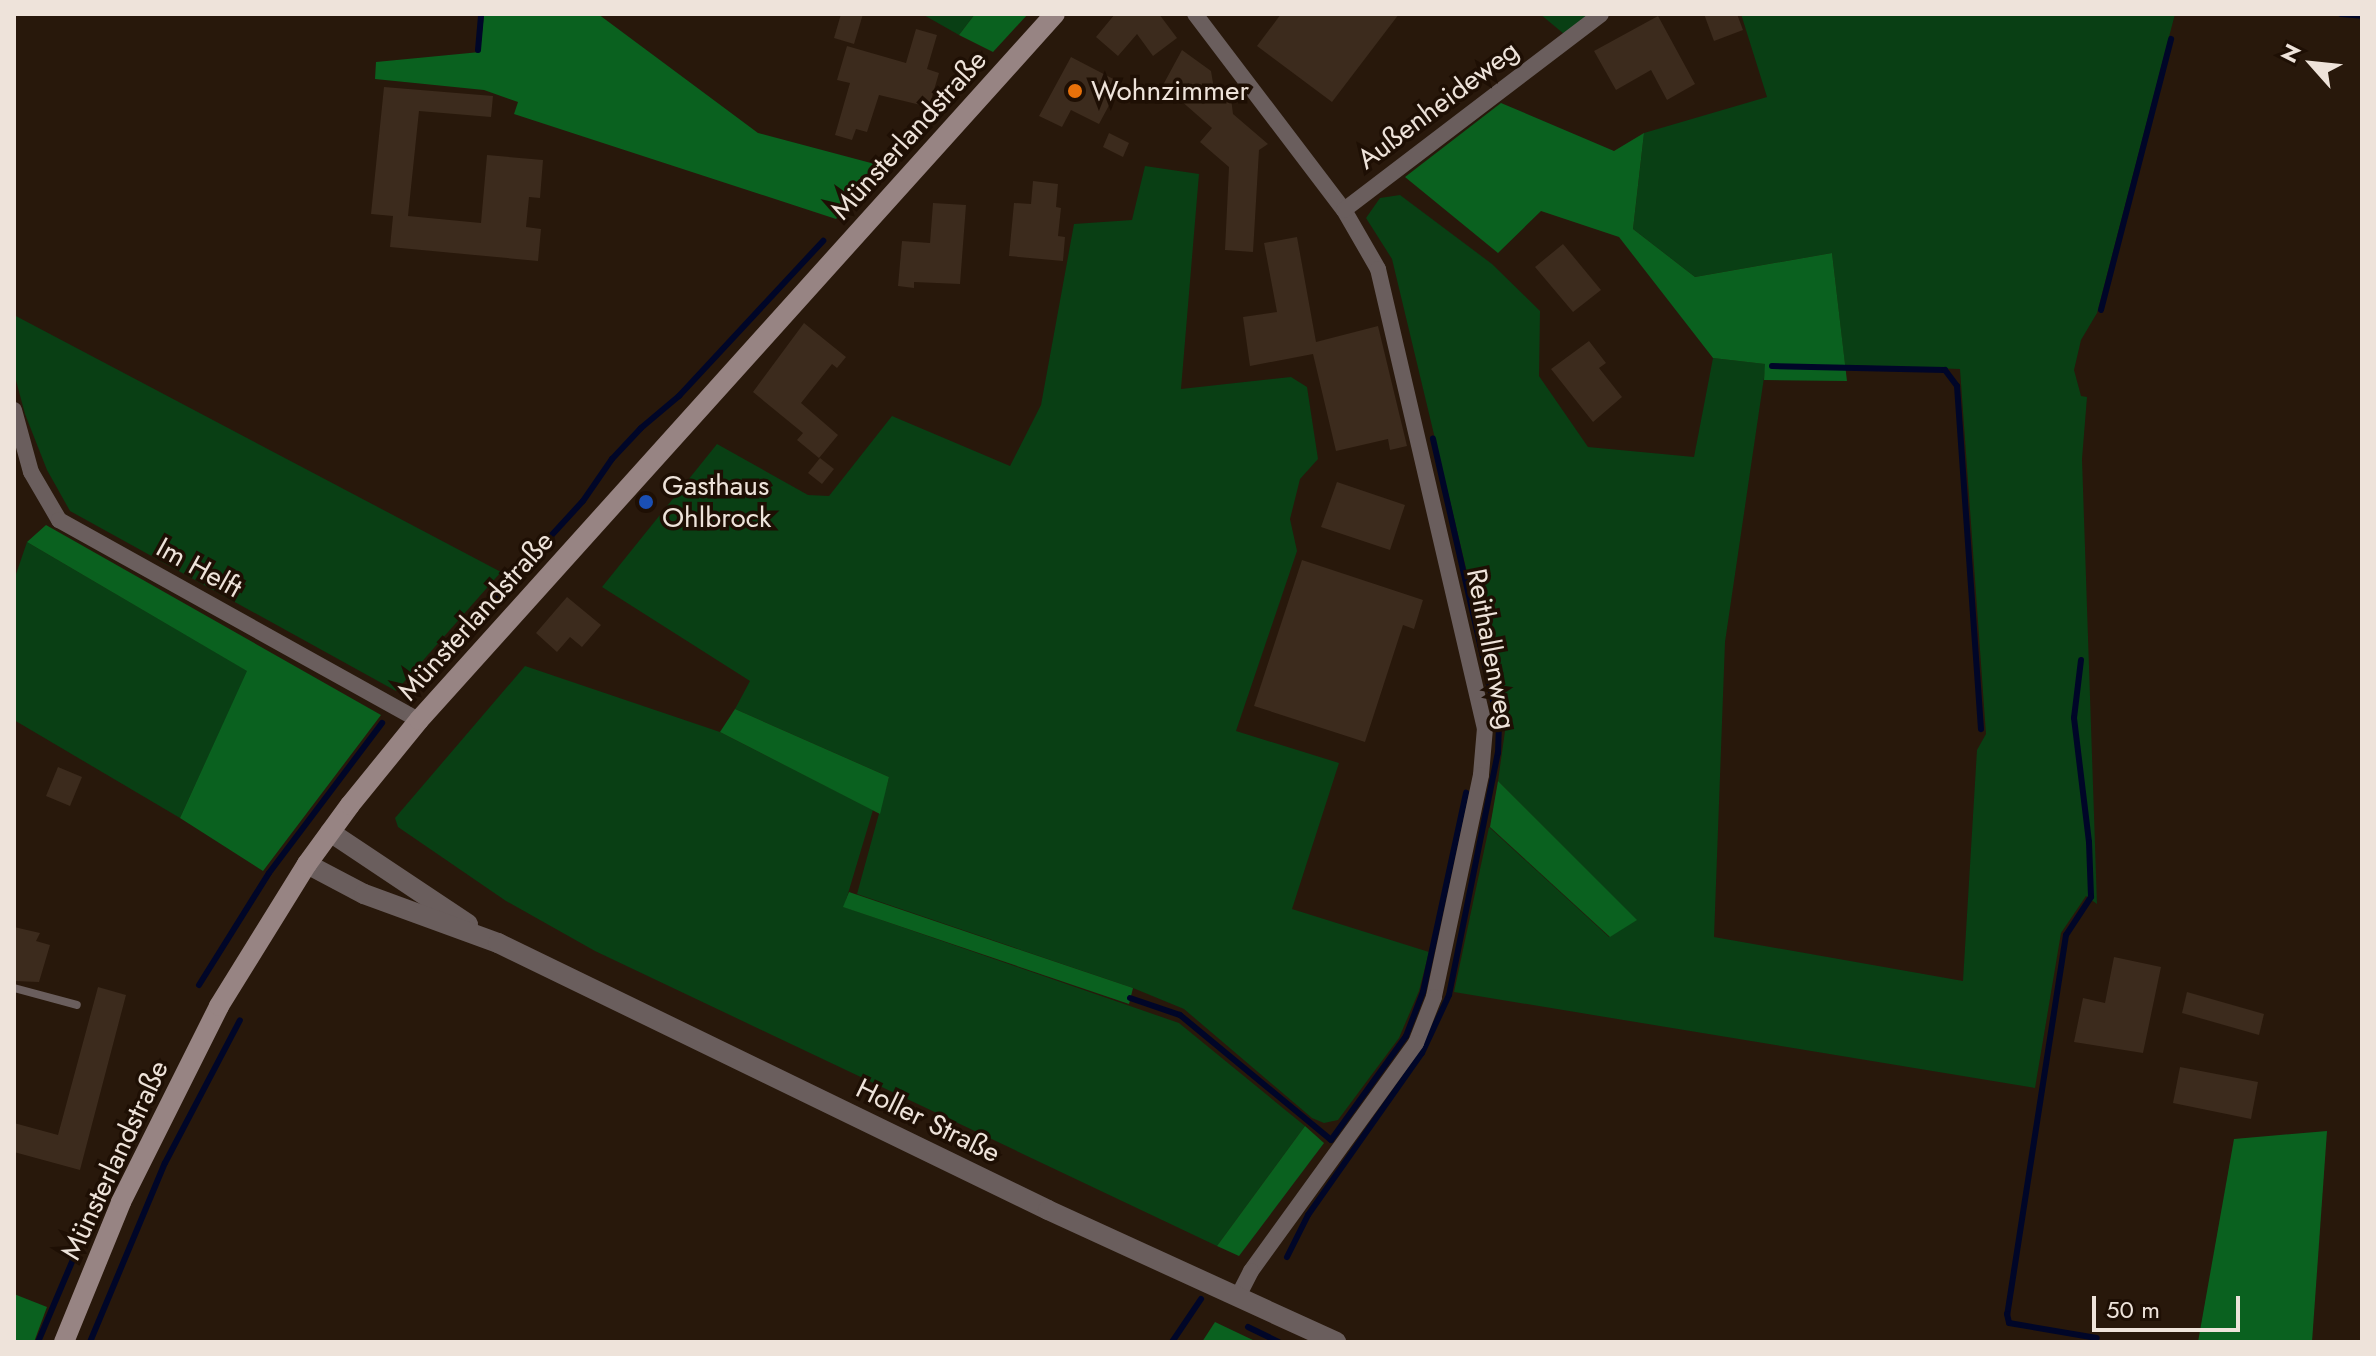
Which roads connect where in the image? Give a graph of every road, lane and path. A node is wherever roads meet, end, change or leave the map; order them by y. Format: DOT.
graph roads {
  1 [pos="1055,14"];
  2 [pos="1195,14"];
  3 [pos="1601,14"];
  4 [pos="1344,210"];
  5 [pos="14,410"];
  6 [pos="419,720"];
  7 [pos="330,832"];
  8 [pos="307,864"];
  9 [pos="498,943"];
  10 [pos="14,988"];
  11 [pos="77,1005"];
  12 [pos="1238,1296"];
  13 [pos="64,1342"];
  14 [pos="1336,1342"];
  1 -- 6 [label="main road, Münsterlandstraße"];
  2 -- 4 [label="street, Reithallenweg"];
  3 -- 4 [label="street, Außenheideweg"];
  4 -- 12 [label="street, Reithallenweg"];
  5 -- 6 [label="street, Im Helft"];
  6 -- 7 [label="main road, Münsterlandstraße"];
  7 -- 8 [label="main road, Münsterlandstraße"];
  7 -- 9 [label="street, Holler Straße"];
  8 -- 9 [label="street, Holler Straße"];
  8 -- 13 [label="main road, Münsterlandstraße"];
  9 -- 12 [label="street, Holler Straße"];
  10 -- 11 [label="lane"];
  12 -- 14 [label="street, Holler Straße"];
}
